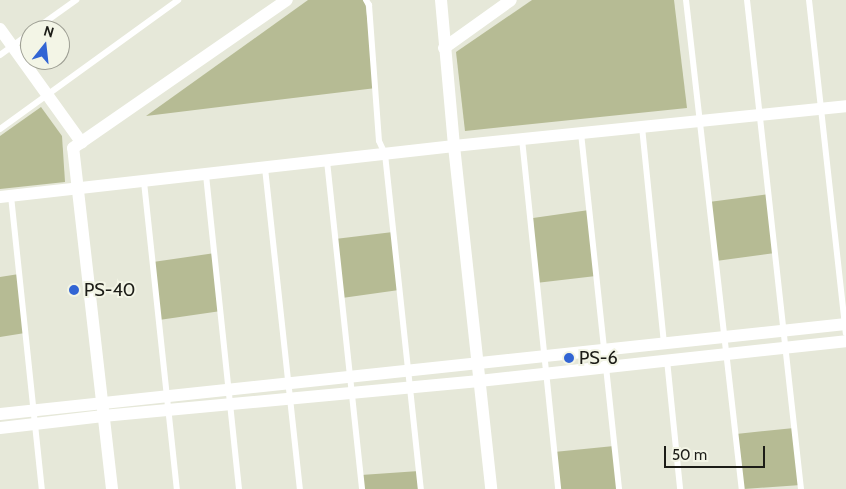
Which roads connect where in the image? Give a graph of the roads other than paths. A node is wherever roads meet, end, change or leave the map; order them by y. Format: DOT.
graph roads {
  1 [pos="76,0"];
  2 [pos="178,0"];
  3 [pos="287,0"];
  4 [pos="366,0"];
  5 [pos="441,0"];
  6 [pos="511,0"];
  7 [pos="686,0"];
  8 [pos="747,0"];
  9 [pos="809,0"];
  10 [pos="48,20"];
  11 [pos="0,29"];
  12 [pos="20,40"];
  13 [pos="12,46"];
  14 [pos="444,48"];
  15 [pos="0,55"];
  16 [pos="47,95"];
  17 [pos="846,106"];
  18 [pos="821,108"];
  19 [pos="760,115"];
  20 [pos="700,121"];
  21 [pos="642,127"];
  22 [pos="0,130"];
  23 [pos="581,133"];
  24 [pos="522,139"];
  25 [pos="82,143"];
  26 [pos="454,146"];
  27 [pos="384,154"];
  28 [pos="327,160"];
  29 [pos="266,168"];
  30 [pos="206,175"];
  31 [pos="144,182"];
  32 [pos="78,190"];
  33 [pos="5,197"];
  34 [pos="846,327"];
  35 [pos="784,331"];
  36 [pos="725,337"];
  37 [pos="846,341"];
  38 [pos="664,344"];
  39 [pos="786,348"];
  40 [pos="604,351"];
  41 [pos="727,354"];
  42 [pos="544,357"];
  43 [pos="667,360"];
  44 [pos="477,365"];
  45 [pos="606,367"];
  46 [pos="408,372"];
  47 [pos="546,374"];
  48 [pos="350,378"];
  49 [pos="479,381"];
  50 [pos="288,384"];
  51 [pos="410,388"];
  52 [pos="229,390"];
  53 [pos="352,393"];
  54 [pos="167,397"];
  55 [pos="290,399"];
  56 [pos="230,404"];
  57 [pos="103,410"];
  58 [pos="168,410"];
  59 [pos="33,411"];
  60 [pos="0,414"];
  61 [pos="35,424"];
  62 [pos="0,428"];
  63 [pos="42,489"];
  64 [pos="112,489"];
  65 [pos="177,489"];
  66 [pos="239,489"];
  67 [pos="300,489"];
  68 [pos="362,489"];
  69 [pos="421,489"];
  70 [pos="490,489"];
  71 [pos="558,489"];
  72 [pos="619,489"];
  73 [pos="680,489"];
  74 [pos="742,489"];
  75 [pos="801,489"];
  1 -- 10 [label="lane"];
  2 -- 16 [label="lane"];
  3 -- 25 [label="street"];
  4 -- 27 [label="lane"];
  5 -- 14 [label="street"];
  6 -- 14 [label="street"];
  7 -- 20 [label="lane"];
  8 -- 19 [label="lane"];
  9 -- 18 [label="lane"];
  11 -- 13 [label="street"];
  12 -- 13 [label="lane"];
  13 -- 15 [label="lane"];
  13 -- 16 [label="street"];
  14 -- 26 [label="street"];
  16 -- 22 [label="lane"];
  16 -- 25 [label="street"];
  17 -- 18 [label="street"];
  18 -- 19 [label="street"];
  18 -- 34 [label="lane"];
  19 -- 20 [label="street"];
  19 -- 35 [label="lane"];
  20 -- 21 [label="street"];
  20 -- 36 [label="lane"];
  21 -- 23 [label="street"];
  21 -- 38 [label="lane"];
  23 -- 24 [label="street"];
  23 -- 40 [label="lane"];
  24 -- 26 [label="street"];
  24 -- 42 [label="lane"];
  25 -- 32 [label="street"];
  26 -- 27 [label="street"];
  26 -- 44 [label="street"];
  27 -- 28 [label="street"];
  27 -- 46 [label="lane"];
  28 -- 29 [label="street"];
  28 -- 48 [label="lane"];
  29 -- 30 [label="street"];
  29 -- 50 [label="lane"];
  30 -- 31 [label="street"];
  30 -- 52 [label="lane"];
  31 -- 32 [label="street"];
  31 -- 54 [label="lane"];
  32 -- 33 [label="street"];
  32 -- 57 [label="street"];
  33 -- 59 [label="lane"];
  34 -- 35 [label="street"];
  35 -- 36 [label="street"];
  35 -- 39 [label="lane"];
  36 -- 38 [label="street"];
  36 -- 41 [label="lane"];
  37 -- 39 [label="street"];
  38 -- 40 [label="street"];
  39 -- 41 [label="street"];
  39 -- 75 [label="lane"];
  40 -- 42 [label="street"];
  40 -- 45 [label="lane"];
  41 -- 43 [label="street"];
  41 -- 74 [label="lane"];
  42 -- 44 [label="street"];
  42 -- 47 [label="lane"];
  43 -- 45 [label="street"];
  43 -- 73 [label="lane"];
  44 -- 46 [label="street"];
  44 -- 49 [label="street"];
  45 -- 47 [label="street"];
  45 -- 72 [label="lane"];
  46 -- 48 [label="street"];
  46 -- 51 [label="lane"];
  47 -- 49 [label="street"];
  47 -- 71 [label="lane"];
  48 -- 50 [label="street"];
  48 -- 53 [label="lane"];
  49 -- 51 [label="street"];
  49 -- 70 [label="street"];
  50 -- 52 [label="street"];
  50 -- 55 [label="lane"];
  51 -- 53 [label="street"];
  51 -- 69 [label="lane"];
  52 -- 54 [label="street"];
  52 -- 56 [label="lane"];
  53 -- 55 [label="street"];
  53 -- 68 [label="lane"];
  54 -- 57 [label="street"];
  54 -- 58 [label="lane"];
  55 -- 56 [label="street"];
  55 -- 67 [label="lane"];
  56 -- 58 [label="street"];
  56 -- 66 [label="lane"];
  57 -- 58 [label="street"];
  57 -- 59 [label="street"];
  57 -- 61 [label="street"];
  57 -- 64 [label="street"];
  58 -- 65 [label="lane"];
  59 -- 60 [label="street"];
  59 -- 61 [label="lane"];
  61 -- 62 [label="street"];
  61 -- 63 [label="lane"];
}
